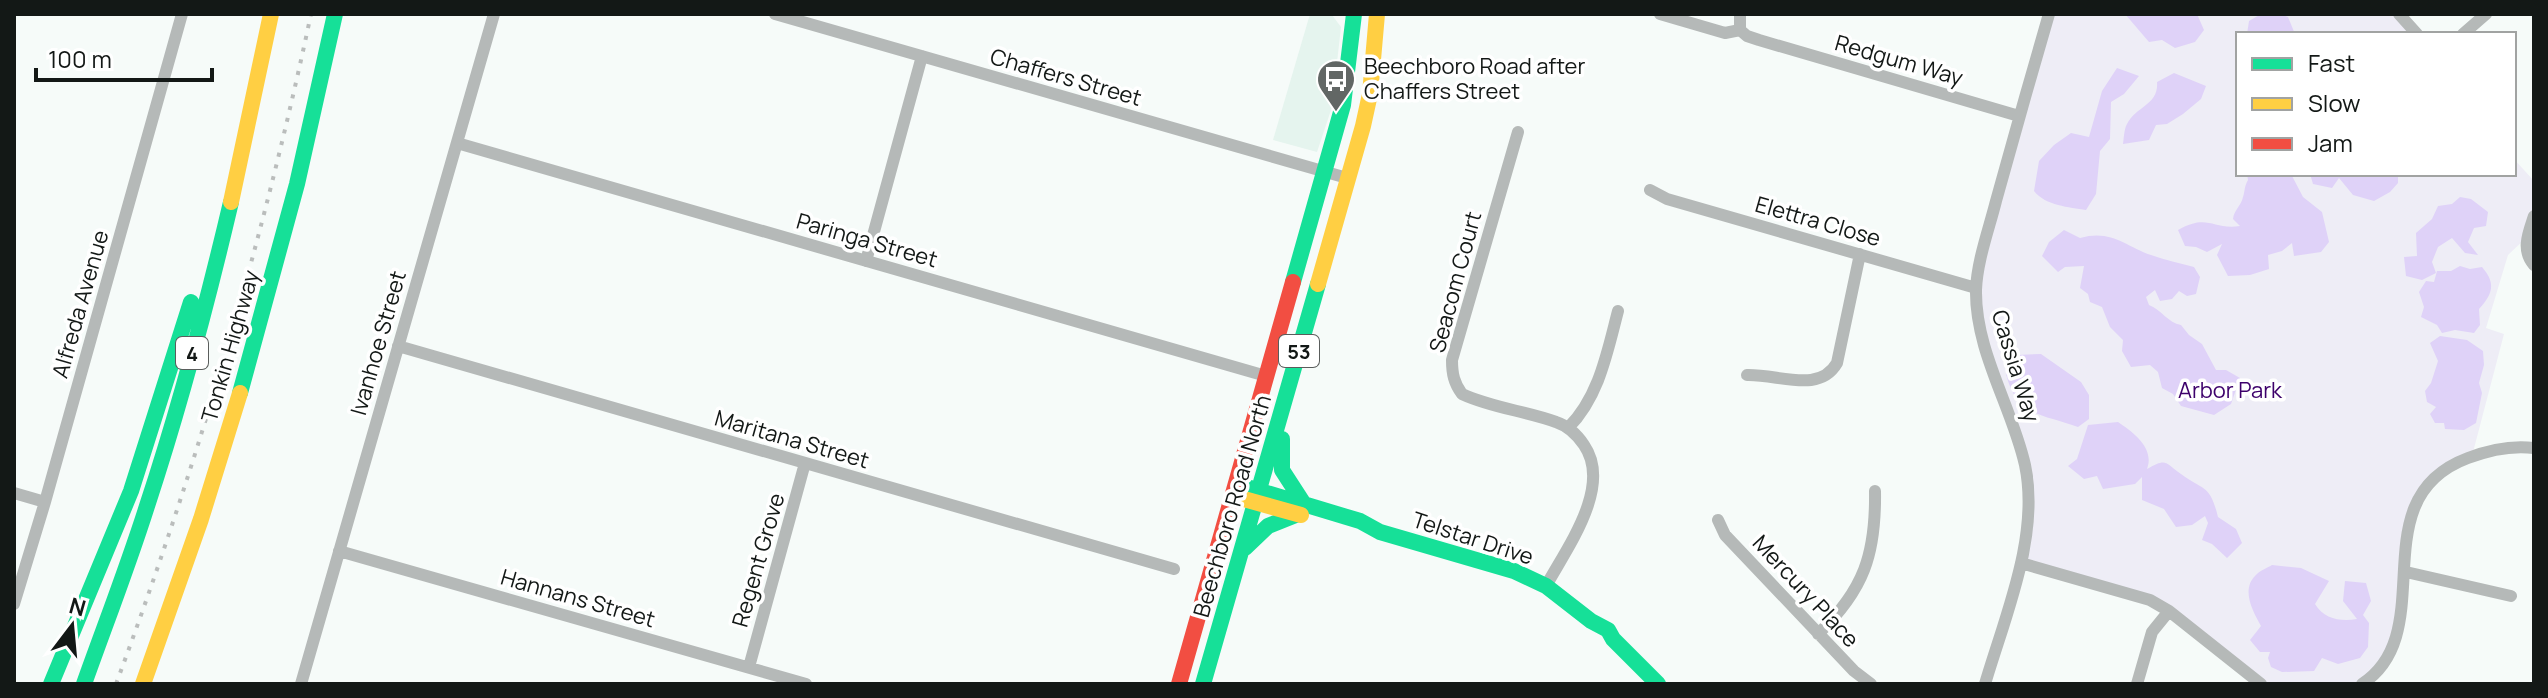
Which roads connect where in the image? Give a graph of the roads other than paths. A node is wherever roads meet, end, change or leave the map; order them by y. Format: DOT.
graph roads {
  1 [pos="182,14"];
  2 [pos="271,14"];
  3 [pos="335,14"];
  4 [pos="494,14"];
  5 [pos="775,14"];
  6 [pos="1354,14"];
  7 [pos="1377,14"];
  8 [pos="1660,14"];
  9 [pos="1740,14"];
  10 [pos="2049,14"];
  11 [pos="2399,14"];
  12 [pos="2486,14"];
  13 [pos="1740,30"];
  14 [pos="2415,32"];
  15 [pos="2465,32"];
  16 [pos="922,56"];
  17 [pos="2019,116"];
  18 [pos="247,126"];
  19 [pos="1518,132"];
  20 [pos="457,143"];
  21 [pos="1326,172"];
  22 [pos="1347,178"];
  23 [pos="1650,190"];
  24 [pos="2534,216"];
  25 [pos="1860,254"];
  26 [pos="866,261"];
  27 [pos="2534,265"];
  28 [pos="1976,288"];
  29 [pos="1618,311"];
  30 [pos="398,346"];
  31 [pos="1747,375"];
  32 [pos="1266,376"];
  33 [pos="1283,408"];
  34 [pos="1568,428"];
  35 [pos="2534,448"];
  36 [pos="805,463"];
  37 [pos="1235,490"];
  38 [pos="1875,491"];
  39 [pos="14,493"];
  40 [pos="1258,497"];
  41 [pos="45,502"];
  42 [pos="1301,509"];
  43 [pos="203,512"];
  44 [pos="1718,520"];
  45 [pos="339,551"];
  46 [pos="1242,552"];
  47 [pos="2021,563"];
  48 [pos="1174,569"];
  49 [pos="2406,572"];
  50 [pos="1546,586"];
  51 [pos="2511,596"];
  52 [pos="14,604"];
  53 [pos="2169,611"];
  54 [pos="1818,634"];
  55 [pos="749,667"];
  56 [pos="2370,682"];
  57 [pos="1655,683"];
  58 [pos="51,684"];
  59 [pos="84,684"];
  60 [pos="143,684"];
  61 [pos="156,684"];
  62 [pos="301,684"];
  63 [pos="806,684"];
  64 [pos="1179,684"];
  65 [pos="1203,684"];
  66 [pos="1871,684"];
  67 [pos="1985,684"];
  68 [pos="2137,684"];
  69 [pos="2261,684"];
  1 -- 41 [label="street, Alfreda Avenue"];
  2 -- 18 [label="main road, Tonkin Highway / 4"];
  3 -- 43 [label="main road, Tonkin Highway"];
  4 -- 20 [label="street, Ivanhoe Street"];
  5 -- 16 [label="street, Chaffers Street"];
  6 -- 21 [label="main road, Beechboro Road North / 53"];
  7 -- 22 [label="main road, Beechboro Road North / 53"];
  8 -- 13 [label="street, Redgum Way"];
  9 -- 13 [label="street"];
  10 -- 17 [label="street, Cassia Way"];
  11 -- 14 [label="street"];
  12 -- 15 [label="street"];
  13 -- 17 [label="street, Redgum Way"];
  16 -- 21 [label="street, Chaffers Street"];
  16 -- 26 [label="street"];
  17 -- 28 [label="street, Cassia Way"];
  18 -- 58 [label="main road"];
  18 -- 59 [label="main road, Tonkin Highway / 4"];
  19 -- 34 [label="street, Seacom Court"];
  20 -- 26 [label="street, Paringa Street"];
  20 -- 30 [label="street, Ivanhoe Street"];
  21 -- 22 [label="street, Chaffers Street"];
  21 -- 32 [label="main road, Beechboro Road North / 53"];
  22 -- 33 [label="main road, Beechboro Road North / 53"];
  23 -- 25 [label="street, Elettra Close"];
  24 -- 27 [label="street"];
  25 -- 28 [label="street, Elettra Close"];
  25 -- 31 [label="street"];
  26 -- 32 [label="street, Paringa Street"];
  28 -- 47 [label="street, Cassia Way"];
  29 -- 34 [label="street"];
  30 -- 36 [label="street, Maritana Street"];
  30 -- 45 [label="street, Ivanhoe Street"];
  32 -- 37 [label="main road, Beechboro Road North / 53"];
  33 -- 40 [label="main road, Beechboro Road North / 53"];
  33 -- 42 [label="main road"];
  34 -- 50 [label="street"];
  35 -- 49 [label="street"];
  36 -- 48 [label="street, Maritana Street"];
  36 -- 55 [label="street, Regent Grove"];
  37 -- 40 [label="main road, Telstar Drive"];
  37 -- 64 [label="main road, Beechboro Road North / 53"];
  38 -- 54 [label="street"];
  39 -- 41 [label="street"];
  40 -- 42 [label="main road, Telstar Drive"];
  40 -- 46 [label="main road, Beechboro Road North / 53"];
  41 -- 52 [label="street, Alfreda Avenue"];
  42 -- 46 [label="main road"];
  42 -- 50 [label="main road, Telstar Drive"];
  43 -- 60 [label="main road, Tonkin Highway"];
  43 -- 61 [label="main road"];
  44 -- 54 [label="street, Mercury Place"];
  45 -- 55 [label="street, Hannans Street"];
  45 -- 62 [label="street, Ivanhoe Street"];
  46 -- 65 [label="main road, Beechboro Road North / 53"];
  47 -- 53 [label="street"];
  47 -- 67 [label="street, Cassia Way"];
  49 -- 51 [label="street"];
  49 -- 56 [label="street"];
  50 -- 57 [label="main road, Telstar Drive"];
  53 -- 68 [label="street"];
  53 -- 69 [label="street"];
  54 -- 66 [label="street, Mercury Place"];
  55 -- 63 [label="street, Hannans Street"];
}
